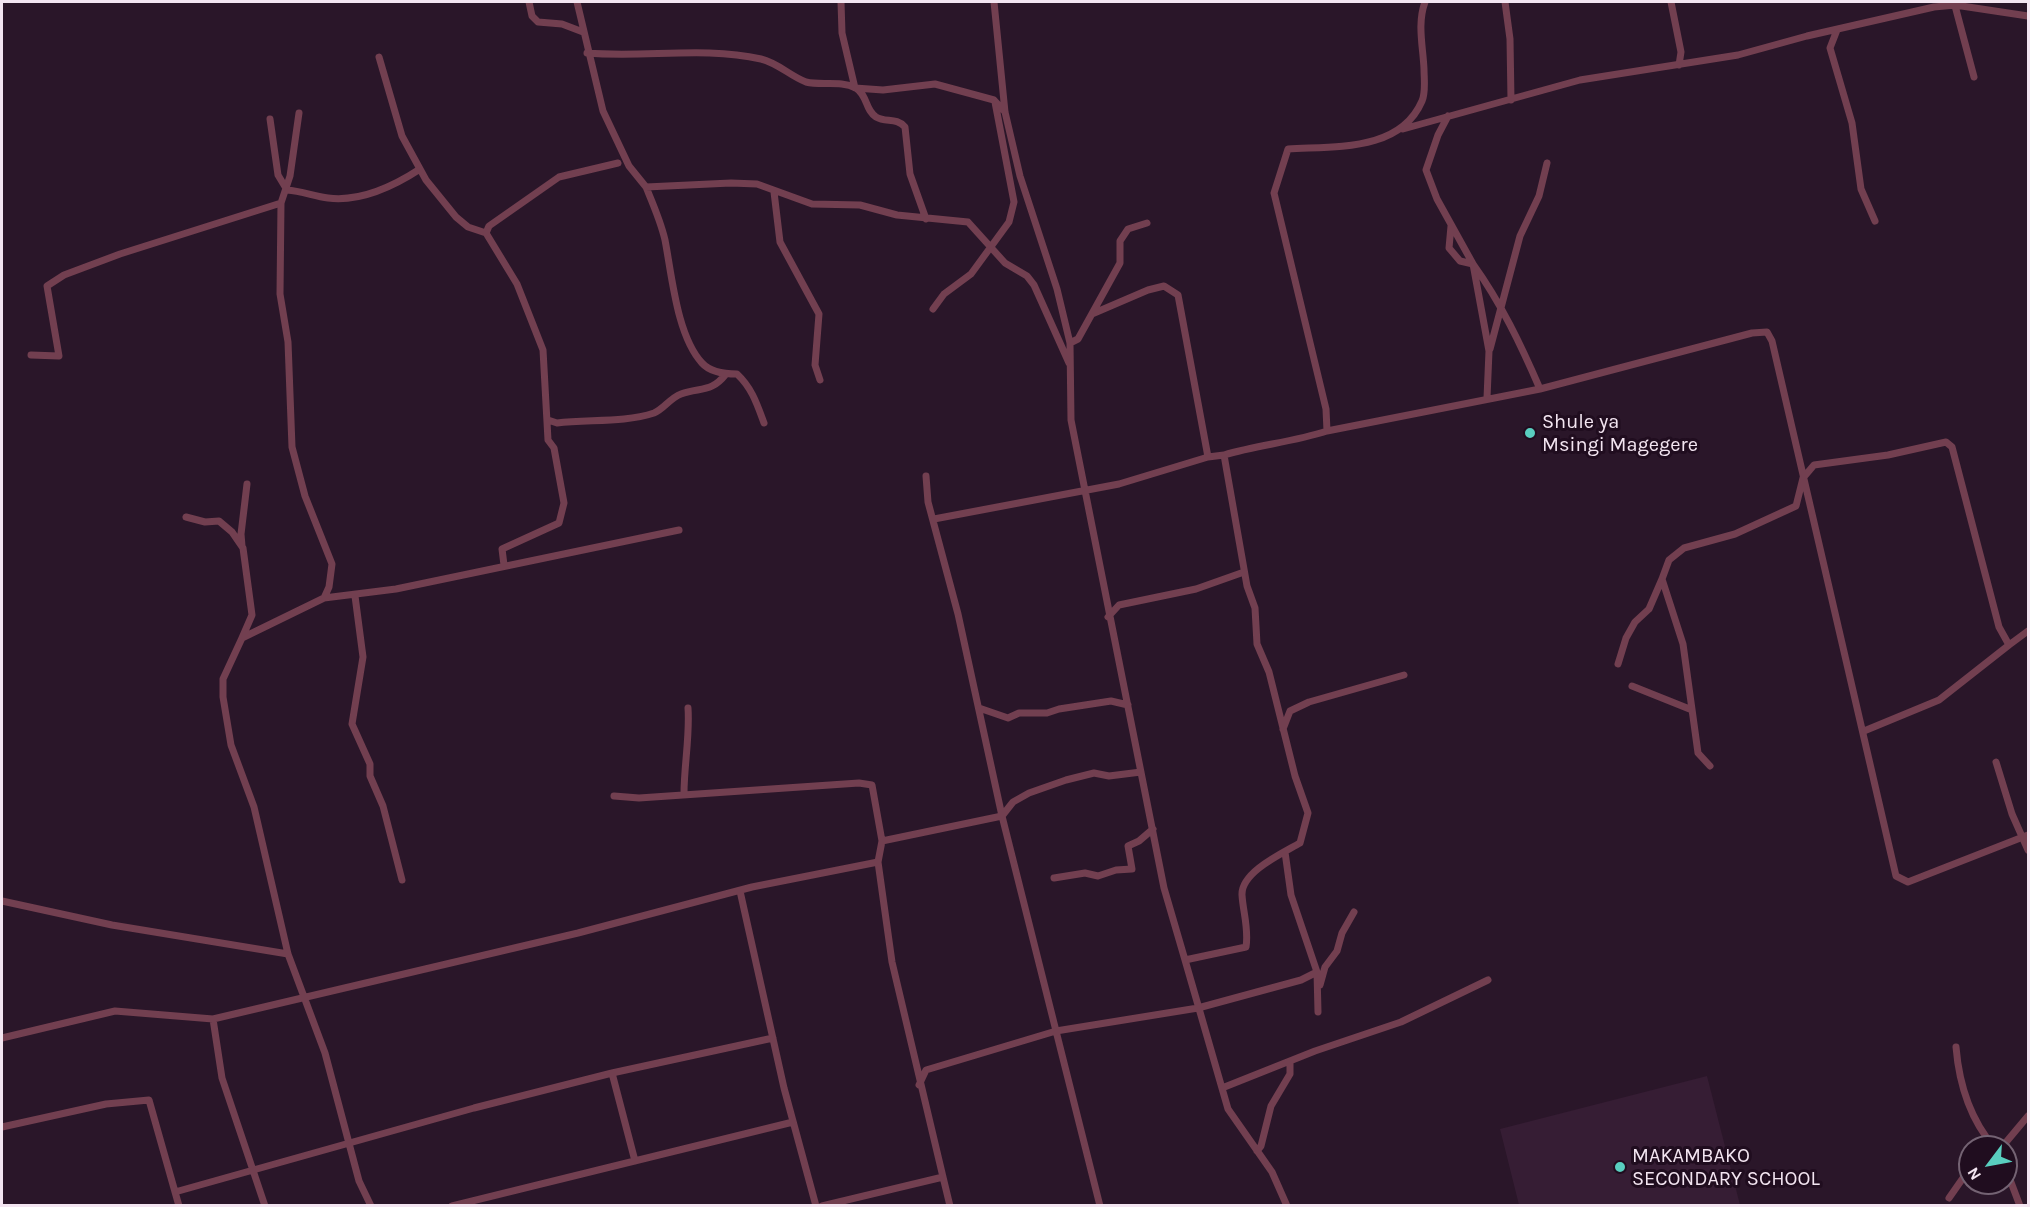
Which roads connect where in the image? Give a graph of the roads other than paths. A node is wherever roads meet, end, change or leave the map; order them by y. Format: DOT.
graph roads {
  1 [pos="529,2"];
  2 [pos="577,2"];
  3 [pos="841,2"];
  4 [pos="994,2"];
  5 [pos="1425,2"];
  6 [pos="1505,2"];
  7 [pos="1671,2"];
  8 [pos="1955,3"];
  9 [pos="2028,16"];
  10 [pos="1837,30"];
  11 [pos="583,32"];
  12 [pos="587,53"];
  13 [pos="379,57"];
  14 [pos="1679,65"];
  15 [pos="1974,76"];
  16 [pos="855,88"];
  17 [pos="994,100"];
  18 [pos="1510,100"];
  19 [pos="1005,112"];
  20 [pos="299,113"];
  21 [pos="1448,116"];
  22 [pos="270,119"];
  23 [pos="1403,129"];
  24 [pos="618,163"];
  25 [pos="1547,163"];
  26 [pos="420,169"];
  27 [pos="646,187"];
  28 [pos="287,189"];
  29 [pos="774,192"];
  30 [pos="281,203"];
  31 [pos="926,219"];
  32 [pos="1875,221"];
  33 [pos="1147,223"];
  34 [pos="1452,225"];
  35 [pos="486,233"];
  36 [pos="989,246"];
  37 [pos="1473,264"];
  38 [pos="1502,308"];
  39 [pos="933,309"];
  40 [pos="1092,314"];
  41 [pos="1070,343"];
  42 [pos="1489,351"];
  43 [pos="31,355"];
  44 [pos="1070,365"];
  45 [pos="726,374"];
  46 [pos="820,380"];
  47 [pos="1540,390"];
  48 [pos="1487,398"];
  49 [pos="548,420"];
  50 [pos="764,423"];
  51 [pos="1327,431"];
  52 [pos="1224,455"];
  53 [pos="1208,457"];
  54 [pos="926,476"];
  55 [pos="1803,478"];
  56 [pos="247,484"];
  57 [pos="1086,491"];
  58 [pos="186,517"];
  59 [pos="934,519"];
  60 [pos="679,530"];
  61 [pos="243,548"];
  62 [pos="504,565"];
  63 [pos="1244,572"];
  64 [pos="1662,579"];
  65 [pos="355,596"];
  66 [pos="324,598"];
  67 [pos="1108,617"];
  68 [pos="2028,631"];
  69 [pos="242,638"];
  70 [pos="2009,645"];
  71 [pos="1618,664"];
  72 [pos="1404,675"];
  73 [pos="1632,686"];
  74 [pos="1128,705"];
  75 [pos="688,708"];
  76 [pos="979,708"];
  77 [pos="1692,710"];
  78 [pos="1283,729"];
  79 [pos="1864,731"];
  80 [pos="1996,762"];
  81 [pos="1710,766"];
  82 [pos="1141,772"];
  83 [pos="684,794"];
  84 [pos="614,796"];
  85 [pos="1002,816"];
  86 [pos="1154,829"];
  87 [pos="2025,836"];
  88 [pos="882,841"];
  89 [pos="2028,850"];
  90 [pos="1285,852"];
  91 [pos="878,862"];
  92 [pos="1053,878"];
  93 [pos="402,880"];
  94 [pos="740,891"];
  95 [pos="2,901"];
  96 [pos="1353,912"];
  97 [pos="288,954"];
  98 [pos="1185,960"];
  99 [pos="1317,972"];
  100 [pos="1488,980"];
  101 [pos="1319,987"];
  102 [pos="304,998"];
  103 [pos="1198,1008"];
  104 [pos="1318,1012"];
  105 [pos="213,1019"];
  106 [pos="1056,1031"];
  107 [pos="2,1038"];
  108 [pos="773,1038"];
  109 [pos="1956,1047"];
  110 [pos="1290,1062"];
  111 [pos="612,1073"];
  112 [pos="919,1085"];
  113 [pos="1222,1088"];
  114 [pos="2028,1116"];
  115 [pos="793,1122"];
  116 [pos="2,1127"];
  117 [pos="1985,1135"];
  118 [pos="2012,1135"];
  119 [pos="348,1142"];
  120 [pos="1257,1151"];
  121 [pos="635,1161"];
  122 [pos="253,1170"];
  123 [pos="943,1177"];
  124 [pos="1958,1185"];
  125 [pos="175,1192"];
  126 [pos="1949,1198"];
  127 [pos="179,1206"];
  128 [pos="265,1206"];
  129 [pos="371,1206"];
  130 [pos="452,1206"];
  131 [pos="816,1206"];
  132 [pos="822,1206"];
  133 [pos="950,1206"];
  134 [pos="1100,1206"];
  135 [pos="1287,1206"];
  1 -- 11 [label="street"];
  2 -- 11 [label="street"];
  3 -- 16 [label="street"];
  4 -- 19 [label="street"];
  5 -- 23 [label="street"];
  6 -- 18 [label="street"];
  7 -- 14 [label="street"];
  8 -- 9 [label="street"];
  8 -- 10 [label="street"];
  8 -- 15 [label="street"];
  10 -- 14 [label="street"];
  10 -- 32 [label="street"];
  11 -- 12 [label="street"];
  12 -- 16 [label="street"];
  12 -- 27 [label="street"];
  13 -- 26 [label="street"];
  14 -- 18 [label="street"];
  16 -- 17 [label="street"];
  16 -- 31 [label="street"];
  17 -- 19 [label="street"];
  17 -- 36 [label="street"];
  18 -- 21 [label="street"];
  19 -- 41 [label="street"];
  20 -- 28 [label="street"];
  21 -- 23 [label="street"];
  21 -- 34 [label="street"];
  22 -- 28 [label="street"];
  23 -- 51 [label="street"];
  24 -- 35 [label="street"];
  25 -- 38 [label="street"];
  26 -- 28 [label="street"];
  26 -- 35 [label="street"];
  27 -- 29 [label="street"];
  27 -- 45 [label="street"];
  28 -- 30 [label="street"];
  29 -- 31 [label="street"];
  29 -- 46 [label="street"];
  30 -- 43 [label="street"];
  30 -- 66 [label="street"];
  31 -- 36 [label="street"];
  33 -- 40 [label="street"];
  34 -- 37 [label="street"];
  34 -- 37 [label="street"];
  35 -- 49 [label="street"];
  36 -- 39 [label="street"];
  36 -- 44 [label="street"];
  37 -- 38 [label="street"];
  37 -- 42 [label="street"];
  38 -- 42 [label="street"];
  38 -- 47 [label="street"];
  40 -- 41 [label="street"];
  40 -- 53 [label="street"];
  41 -- 44 [label="street"];
  42 -- 48 [label="street"];
  44 -- 57 [label="street"];
  45 -- 49 [label="street"];
  45 -- 50 [label="street"];
  47 -- 48 [label="street"];
  47 -- 55 [label="street"];
  48 -- 51 [label="street"];
  49 -- 62 [label="street"];
  51 -- 52 [label="street"];
  52 -- 53 [label="street"];
  52 -- 63 [label="street"];
  53 -- 57 [label="street"];
  54 -- 59 [label="street"];
  55 -- 64 [label="street"];
  55 -- 70 [label="street"];
  55 -- 79 [label="street"];
  56 -- 61 [label="street"];
  57 -- 59 [label="street"];
  57 -- 67 [label="street"];
  58 -- 61 [label="street"];
  59 -- 76 [label="street"];
  60 -- 62 [label="street"];
  61 -- 69 [label="street"];
  62 -- 65 [label="street"];
  63 -- 67 [label="street"];
  63 -- 78 [label="street"];
  64 -- 71 [label="street"];
  64 -- 77 [label="street"];
  65 -- 66 [label="street"];
  65 -- 93 [label="street"];
  66 -- 69 [label="street"];
  67 -- 74 [label="street"];
  68 -- 70 [label="street"];
  69 -- 97 [label="street"];
  70 -- 79 [label="street"];
  72 -- 78 [label="street"];
  73 -- 77 [label="street"];
  74 -- 76 [label="street"];
  74 -- 82 [label="street"];
  75 -- 83 [label="street"];
  76 -- 85 [label="street"];
  77 -- 81 [label="street"];
  78 -- 90 [label="street"];
  79 -- 87 [label="street"];
  80 -- 87 [label="street"];
  82 -- 85 [label="street"];
  82 -- 86 [label="street"];
  83 -- 84 [label="street"];
  83 -- 88 [label="street"];
  85 -- 88 [label="street"];
  85 -- 106 [label="street"];
  86 -- 92 [label="street"];
  86 -- 98 [label="street"];
  87 -- 89 [label="street"];
  88 -- 91 [label="street"];
  90 -- 98 [label="street"];
  90 -- 99 [label="street"];
  91 -- 94 [label="street"];
  91 -- 112 [label="street"];
  94 -- 102 [label="street"];
  94 -- 108 [label="street"];
  95 -- 97 [label="street"];
  96 -- 101 [label="street"];
  97 -- 102 [label="street"];
  98 -- 103 [label="street"];
  99 -- 101 [label="street"];
  99 -- 103 [label="street"];
  100 -- 110 [label="street"];
  101 -- 104 [label="street"];
  102 -- 105 [label="street"];
  102 -- 119 [label="street"];
  103 -- 106 [label="street"];
  103 -- 113 [label="street"];
  105 -- 107 [label="street"];
  105 -- 122 [label="street"];
  106 -- 112 [label="street"];
  106 -- 134 [label="street"];
  108 -- 111 [label="street"];
  108 -- 115 [label="street"];
  109 -- 117 [label="street"];
  110 -- 113 [label="street"];
  110 -- 120 [label="street"];
  111 -- 119 [label="street"];
  111 -- 121 [label="street"];
  112 -- 123 [label="street"];
  113 -- 120 [label="street"];
  114 -- 118 [label="street"];
  115 -- 121 [label="street"];
  115 -- 131 [label="street"];
  116 -- 125 [label="street"];
  119 -- 122 [label="street"];
  119 -- 129 [label="street"];
  120 -- 135 [label="street"];
  121 -- 130 [label="street"];
  122 -- 125 [label="street"];
  122 -- 128 [label="street"];
  123 -- 132 [label="street"];
  123 -- 133 [label="street"];
  124 -- 126 [label="street"];
  125 -- 127 [label="street"];
}
